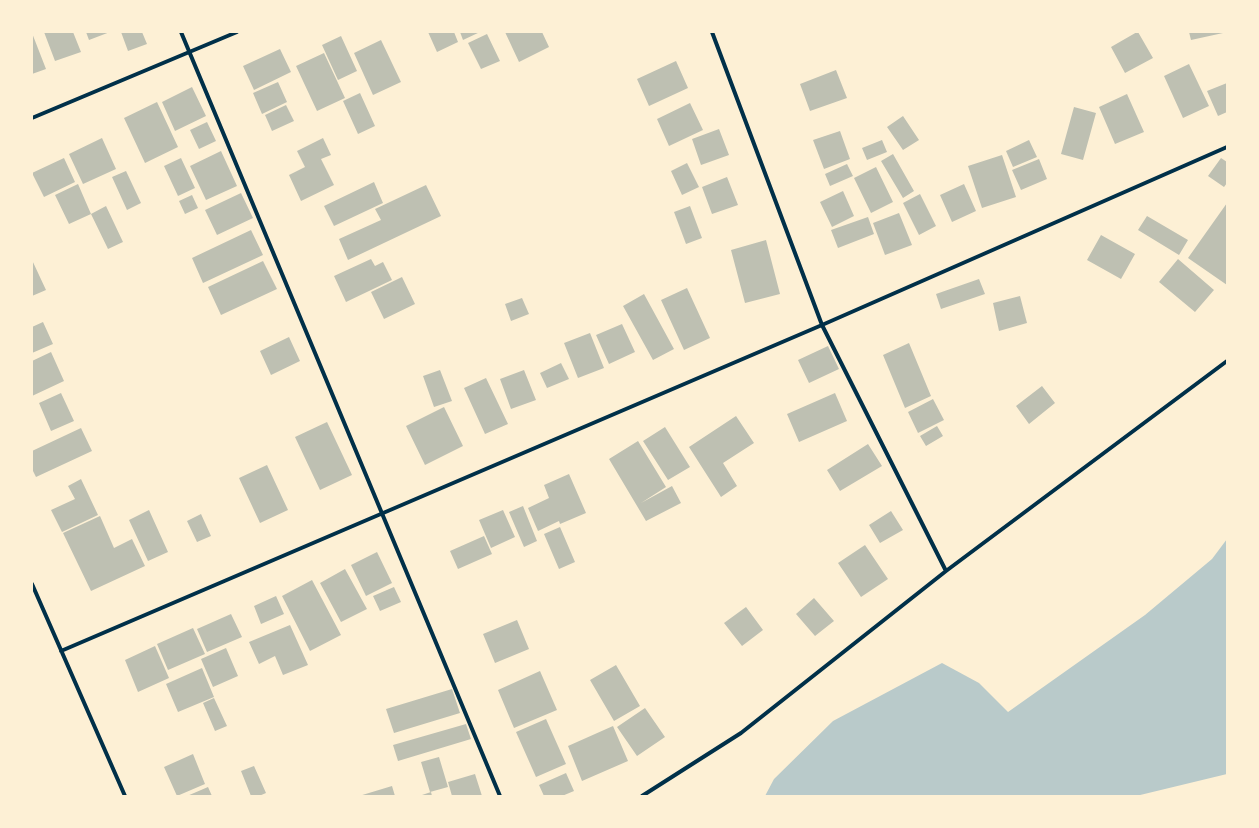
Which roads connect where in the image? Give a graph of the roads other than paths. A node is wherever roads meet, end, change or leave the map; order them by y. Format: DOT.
graph roads {
  1 [pos="181,32"];
  2 [pos="236,32"];
  3 [pos="712,32"];
  4 [pos="188,51"];
  5 [pos="32,118"];
  6 [pos="1227,147"];
  7 [pos="822,325"];
  8 [pos="1227,361"];
  9 [pos="382,514"];
  10 [pos="946,571"];
  11 [pos="32,584"];
  12 [pos="61,651"];
  13 [pos="125,796"];
  14 [pos="500,796"];
  15 [pos="642,796"];
  1 -- 4 [label="street"];
  2 -- 4 [label="street"];
  3 -- 7 [label="street"];
  4 -- 5 [label="street"];
  4 -- 9 [label="street"];
  6 -- 7 [label="street"];
  7 -- 9 [label="street"];
  7 -- 10 [label="street"];
  8 -- 10 [label="street"];
  9 -- 12 [label="street"];
  9 -- 14 [label="street"];
  10 -- 15 [label="street"];
  11 -- 12 [label="street"];
  12 -- 13 [label="street"];
}
